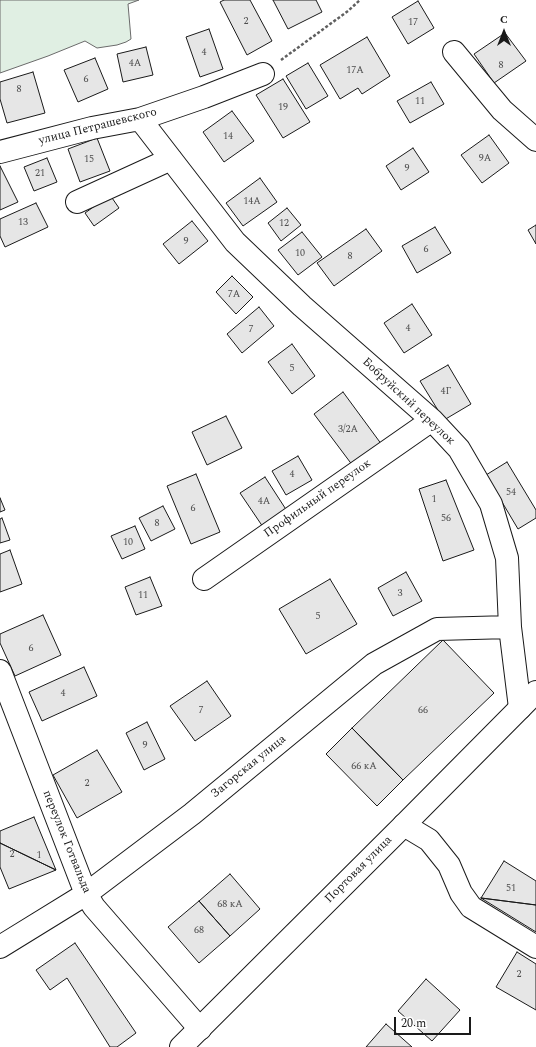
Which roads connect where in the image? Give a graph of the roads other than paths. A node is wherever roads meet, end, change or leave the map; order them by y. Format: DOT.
graph roads {
  1 [pos="454,52"];
  2 [pos="263,74"];
  3 [pos="140,119"];
  4 [pos="536,140"];
  5 [pos="0,152"];
  6 [pos="171,159"];
  7 [pos="77,202"];
  8 [pos="432,420"];
  9 [pos="204,579"];
  10 [pos="510,627"];
  11 [pos="0,670"];
  12 [pos="536,692"];
  13 [pos="520,708"];
  14 [pos="404,825"];
  15 [pos="86,894"];
  16 [pos="0,947"];
  17 [pos="536,947"];
  18 [pos="200,1029"];
  19 [pos="181,1047"];
  1 -- 4 [label="street"];
  2 -- 3 [label="street, улица Петрашевского"];
  3 -- 5 [label="street, улица Петрашевского"];
  3 -- 6 [label="street, Бобруйский переулок"];
  6 -- 7 [label="street"];
  6 -- 8 [label="street, Бобруйский переулок"];
  8 -- 9 [label="street, Профильный переулок"];
  8 -- 10 [label="street, Бобруйский переулок"];
  10 -- 13 [label="street, Бобруйский переулок"];
  10 -- 15 [label="street, Загорская улица"];
  11 -- 15 [label="street, переулок Готвальда"];
  12 -- 13 [label="street, Портовая улица"];
  13 -- 14 [label="street, Портовая улица"];
  14 -- 17 [label="street"];
  14 -- 18 [label="street, Портовая улица"];
  15 -- 16 [label="street, Загорская улица"];
  15 -- 18 [label="street, переулок Готвальда"];
  18 -- 19 [label="street, Портовая улица"];
}
